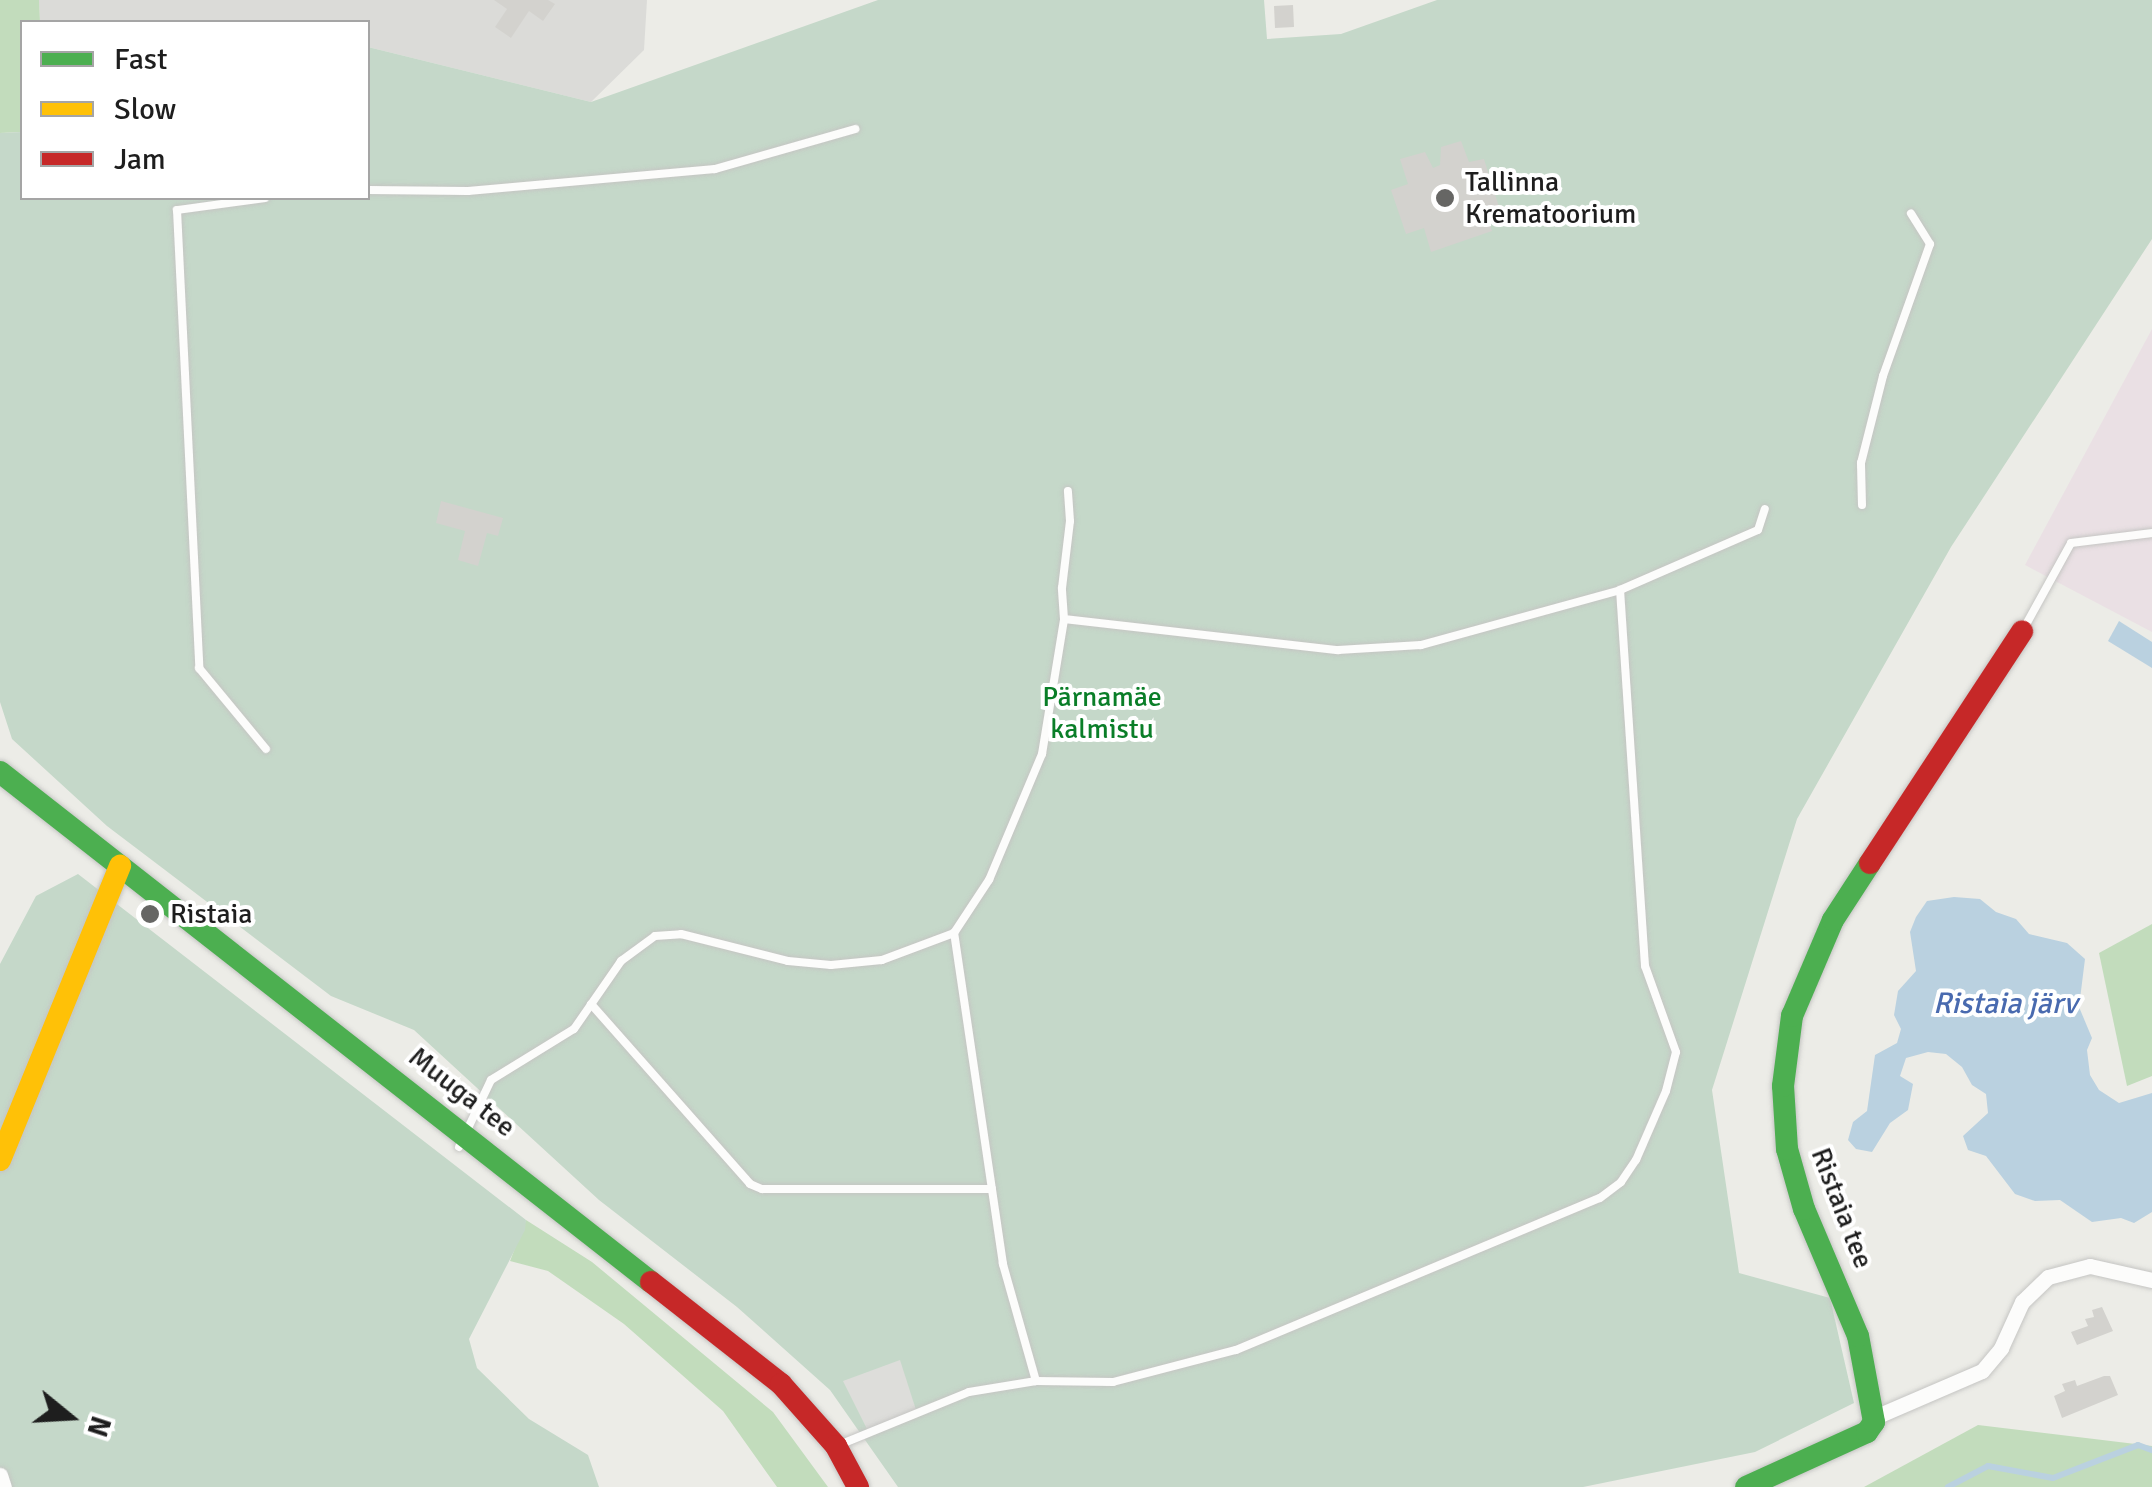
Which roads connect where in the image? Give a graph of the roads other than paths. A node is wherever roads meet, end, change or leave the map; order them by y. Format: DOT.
graph roads {
  1 [pos="855,128"];
  2 [pos="370,190"];
  3 [pos="250,200"];
  4 [pos="1911,213"];
  5 [pos="1068,491"];
  6 [pos="1862,505"];
  7 [pos="1765,509"];
  8 [pos="2152,533"];
  9 [pos="1620,590"];
  10 [pos="1064,619"];
  11 [pos="2022,632"];
  12 [pos="266,749"];
  13 [pos="0,772"];
  14 [pos="120,866"];
  15 [pos="954,933"];
  16 [pos="591,1004"];
  17 [pos="463,1140"];
  18 [pos="0,1160"];
  19 [pos="992,1189"];
  20 [pos="2152,1280"];
  21 [pos="1036,1381"];
  22 [pos="1875,1416"];
  23 [pos="836,1446"];
  24 [pos="0,1476"];
  25 [pos="4,1487"];
  26 [pos="858,1487"];
  27 [pos="1746,1487"];
  1 -- 2 [label="lane"];
  3 -- 12 [label="lane"];
  4 -- 6 [label="lane"];
  5 -- 10 [label="lane"];
  7 -- 9 [label="lane"];
  8 -- 11 [label="lane"];
  9 -- 10 [label="lane"];
  9 -- 21 [label="lane"];
  10 -- 15 [label="lane"];
  11 -- 22 [label="street, Ristaia tee"];
  13 -- 14 [label="street, Muuga tee"];
  14 -- 17 [label="street, Muuga tee"];
  14 -- 18 [label="street"];
  15 -- 16 [label="lane"];
  15 -- 19 [label="lane"];
  16 -- 17 [label="lane"];
  16 -- 19 [label="lane"];
  17 -- 23 [label="street, Muuga tee"];
  19 -- 21 [label="lane"];
  20 -- 22 [label="street"];
  21 -- 23 [label="lane"];
  22 -- 27 [label="street"];
  23 -- 26 [label="street, Muuga tee"];
  24 -- 25 [label="street"];
}
